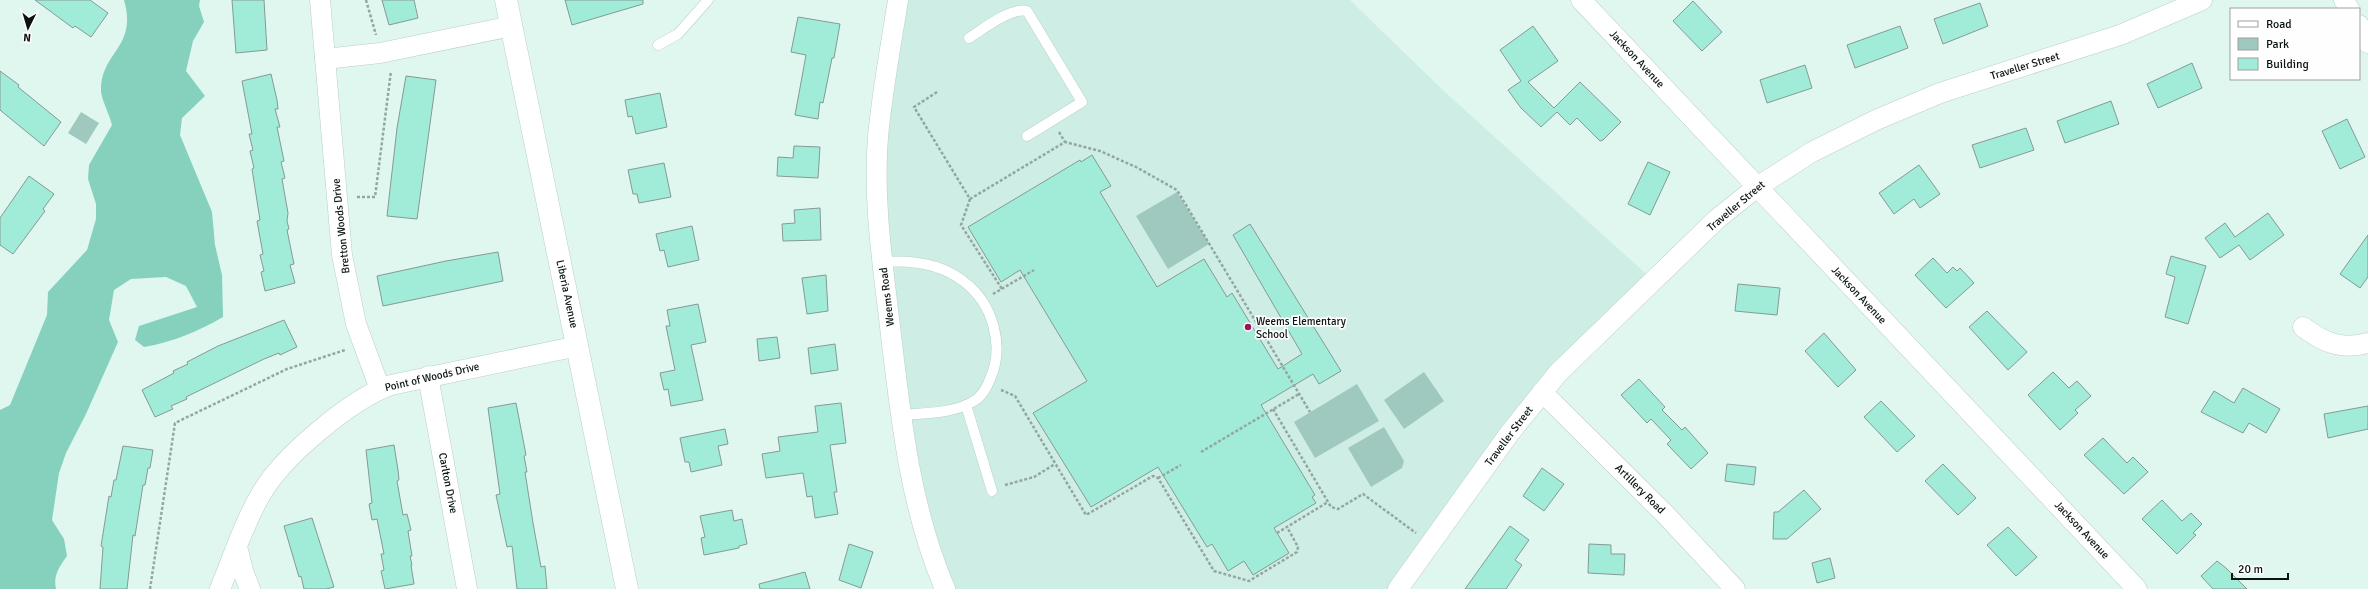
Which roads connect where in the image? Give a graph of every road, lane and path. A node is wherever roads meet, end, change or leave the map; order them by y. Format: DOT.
graph roads {
  1 [pos="320,0"];
  2 [pos="366,0"];
  3 [pos="506,0"];
  4 [pos="708,0"];
  5 [pos="898,0"];
  6 [pos="1581,0"];
  7 [pos="2202,0"];
  8 [pos="512,26"];
  9 [pos="2360,27"];
  10 [pos="969,38"];
  11 [pos="2368,43"];
  12 [pos="658,45"];
  13 [pos="385,52"];
  14 [pos="325,58"];
  15 [pos="937,92"];
  16 [pos="1027,136"];
  17 [pos="1757,187"];
  18 [pos="338,199"];
  19 [pos="970,199"];
  20 [pos="883,262"];
  21 [pos="1034,270"];
  22 [pos="1002,289"];
  23 [pos="982,301"];
  24 [pos="2303,327"];
  25 [pos="2368,343"];
  26 [pos="363,345"];
  27 [pos="578,346"];
  28 [pos="428,376"];
  29 [pos="988,383"];
  30 [pos="380,388"];
  31 [pos="1542,392"];
  32 [pos="1299,394"];
  33 [pos="966,405"];
  34 [pos="1274,409"];
  35 [pos="1310,412"];
  36 [pos="900,415"];
  37 [pos="1201,452"];
  38 [pos="1056,464"];
  39 [pos="1181,464"];
  40 [pos="1158,478"];
  41 [pos="992,490"];
  42 [pos="1328,502"];
  43 [pos="1287,527"];
  44 [pos="1413,531"];
  45 [pos="1277,533"];
  46 [pos="237,547"];
  47 [pos="150,589"];
  48 [pos="220,589"];
  49 [pos="250,589"];
  50 [pos="467,589"];
  51 [pos="627,589"];
  52 [pos="945,589"];
  53 [pos="1398,589"];
  54 [pos="1735,589"];
  55 [pos="2137,589"];
  1 -- 14 [label="street, Bretton Woods Drive"];
  2 -- 13 [label="path"];
  3 -- 8 [label="main road, Liberia Avenue"];
  4 -- 12 [label="lane"];
  5 -- 20 [label="street, Weems Road"];
  6 -- 17 [label="street, Jackson Avenue"];
  7 -- 17 [label="street, Traveller Street"];
  8 -- 13 [label="street"];
  8 -- 27 [label="main road, Liberia Avenue"];
  9 -- 11 [label="street"];
  10 -- 16 [label="lane"];
  13 -- 14 [label="street"];
  13 -- 18 [label="path"];
  14 -- 18 [label="street, Bretton Woods Drive"];
  15 -- 19 [label="path"];
  17 -- 31 [label="street, Traveller Street"];
  17 -- 55 [label="street, Jackson Avenue"];
  18 -- 26 [label="street, Bretton Woods Drive"];
  19 -- 22 [label="path"];
  19 -- 32 [label="path"];
  20 -- 23 [label="lane"];
  20 -- 36 [label="street, Weems Road"];
  21 -- 22 [label="path"];
  22 -- 23 [label="path"];
  23 -- 29 [label="lane"];
  24 -- 25 [label="street"];
  26 -- 30 [label="street, Bretton Woods Drive"];
  26 -- 47 [label="path"];
  27 -- 28 [label="street, Point of Woods Drive"];
  27 -- 51 [label="main road, Liberia Avenue"];
  28 -- 30 [label="street, Point of Woods Drive"];
  28 -- 50 [label="street, Carlton Drive"];
  29 -- 33 [label="lane"];
  29 -- 38 [label="path"];
  30 -- 46 [label="street, Point of Woods Drive"];
  31 -- 53 [label="street, Traveller Street"];
  31 -- 54 [label="street, Artillery Road"];
  32 -- 34 [label="path"];
  32 -- 35 [label="path"];
  33 -- 36 [label="lane"];
  33 -- 41 [label="lane"];
  34 -- 37 [label="path"];
  34 -- 42 [label="path"];
  36 -- 52 [label="street, Weems Road"];
  38 -- 40 [label="path"];
  38 -- 41 [label="path"];
  39 -- 40 [label="path"];
  40 -- 43 [label="path"];
  42 -- 43 [label="path"];
  42 -- 44 [label="path"];
  43 -- 45 [label="path"];
  46 -- 48 [label="street, Point of Woods Drive"];
  46 -- 49 [label="street"];
}
